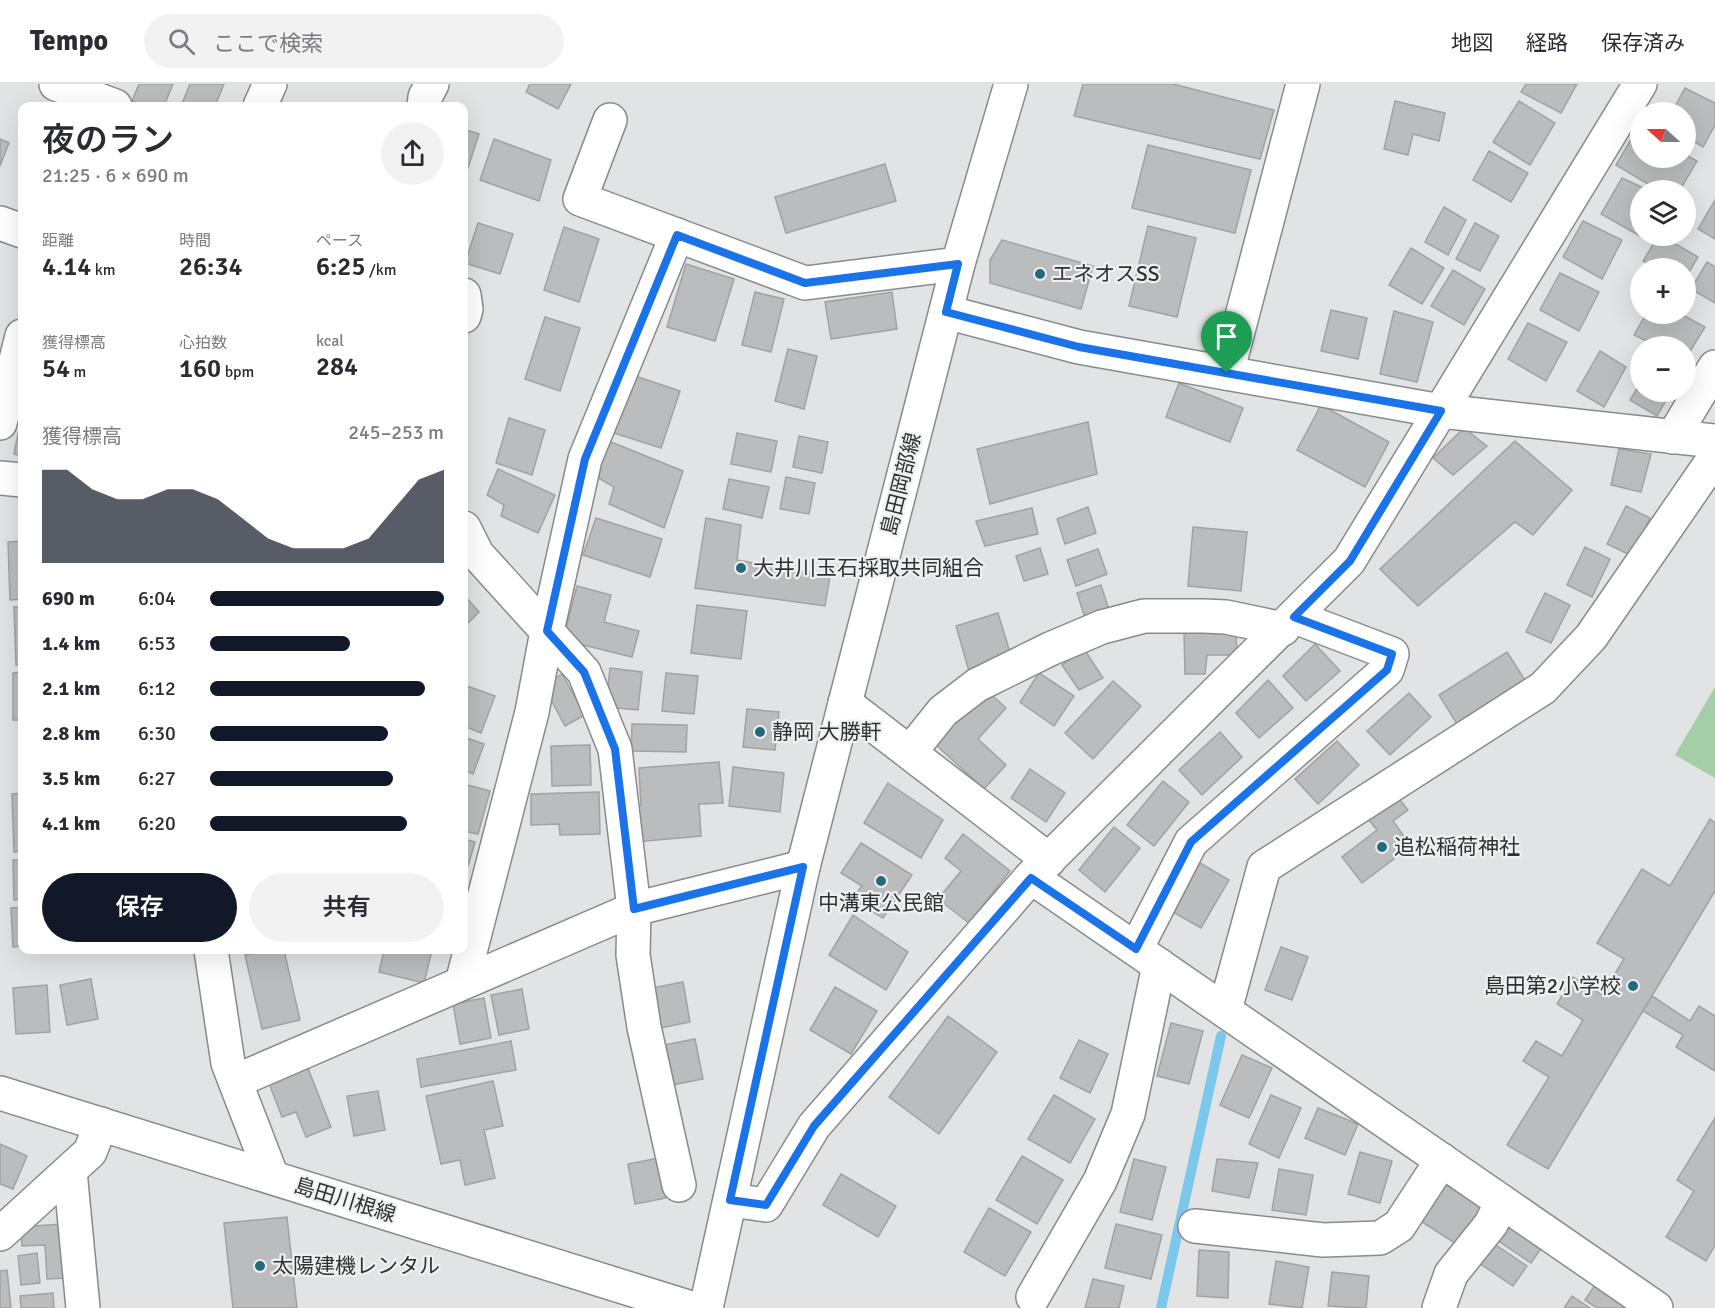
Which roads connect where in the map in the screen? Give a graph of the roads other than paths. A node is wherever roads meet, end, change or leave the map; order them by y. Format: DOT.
graph roads {
  1 [pos="56,84"];
  2 [pos="270,84"];
  3 [pos="432,84"];
  4 [pos="1011,84"];
  5 [pos="1302,84"];
  6 [pos="1640,84"];
  7 [pos="104,102"];
  8 [pos="262,102"];
  9 [pos="424,102"];
  10 [pos="610,120"];
  11 [pos="0,223"];
  12 [pos="18,230"];
  13 [pos="677,235"];
  14 [pos="958,264"];
  15 [pos="946,312"];
  16 [pos="18,352"];
  17 [pos="1715,367"];
  18 [pos="1227,373"];
  19 [pos="1441,411"];
  20 [pos="0,423"];
  21 [pos="1673,437"];
  22 [pos="1715,441"];
  23 [pos="1715,458"];
  24 [pos="0,478"];
  25 [pos="18,480"];
  26 [pos="468,536"];
  27 [pos="1289,623"];
  28 [pos="547,631"];
  29 [pos="845,704"];
  30 [pos="910,752"];
  31 [pos="803,867"];
  32 [pos="1040,869"];
  33 [pos="634,909"];
  34 [pos="212,954"];
  35 [pos="1147,957"];
  36 [pos="462,983"];
  37 [pos="1225,1010"];
  38 [pos="236,1081"];
  39 [pos="0,1093"];
  40 [pos="101,1124"];
  41 [pos="1442,1160"];
  42 [pos="70,1171"];
  43 [pos="272,1177"];
  44 [pos="679,1185"];
  45 [pos="730,1200"];
  46 [pos="1502,1202"];
  47 [pos="1195,1226"];
  48 [pos="0,1234"];
  49 [pos="1033,1298"];
  50 [pos="83,1308"];
  51 [pos="691,1308"];
  52 [pos="706,1308"];
  53 [pos="1439,1308"];
  54 [pos="1656,1308"];
  1 -- 7 [label="street"];
  2 -- 8 [label="street"];
  3 -- 9 [label="street"];
  4 -- 14 [label="street, 島田岡部線"];
  5 -- 18 [label="street"];
  6 -- 19 [label="street"];
  10 -- 13 [label="street"];
  11 -- 12 [label="street"];
  13 -- 14 [label="street"];
  13 -- 28 [label="street"];
  14 -- 15 [label="street, 島田岡部線"];
  15 -- 18 [label="street"];
  15 -- 29 [label="street, 島田岡部線"];
  16 -- 20 [label="street"];
  17 -- 21 [label="street"];
  18 -- 19 [label="street"];
  19 -- 21 [label="street"];
  19 -- 27 [label="street"];
  21 -- 22 [label="street"];
  23 -- 37 [label="street"];
  24 -- 25 [label="street"];
  26 -- 28 [label="street"];
  27 -- 30 [label="street"];
  27 -- 32 [label="street"];
  27 -- 35 [label="street"];
  28 -- 33 [label="street"];
  28 -- 36 [label="street"];
  29 -- 30 [label="street"];
  29 -- 31 [label="street, 島田岡部線"];
  30 -- 32 [label="street"];
  31 -- 33 [label="street"];
  31 -- 45 [label="street, 島田岡部線"];
  32 -- 35 [label="street"];
  32 -- 45 [label="street"];
  33 -- 36 [label="street"];
  33 -- 44 [label="street"];
  34 -- 38 [label="street"];
  35 -- 37 [label="street"];
  35 -- 49 [label="street"];
  36 -- 38 [label="street"];
  37 -- 41 [label="street"];
  38 -- 43 [label="street"];
  39 -- 40 [label="street, 島田川根線"];
  40 -- 42 [label="street"];
  40 -- 43 [label="street, 島田川根線"];
  41 -- 46 [label="street"];
  41 -- 47 [label="street"];
  42 -- 48 [label="street"];
  42 -- 50 [label="street"];
  43 -- 51 [label="street, 島田川根線"];
  45 -- 52 [label="street, 島田岡部線"];
  46 -- 53 [label="street"];
  46 -- 54 [label="street"];
}
